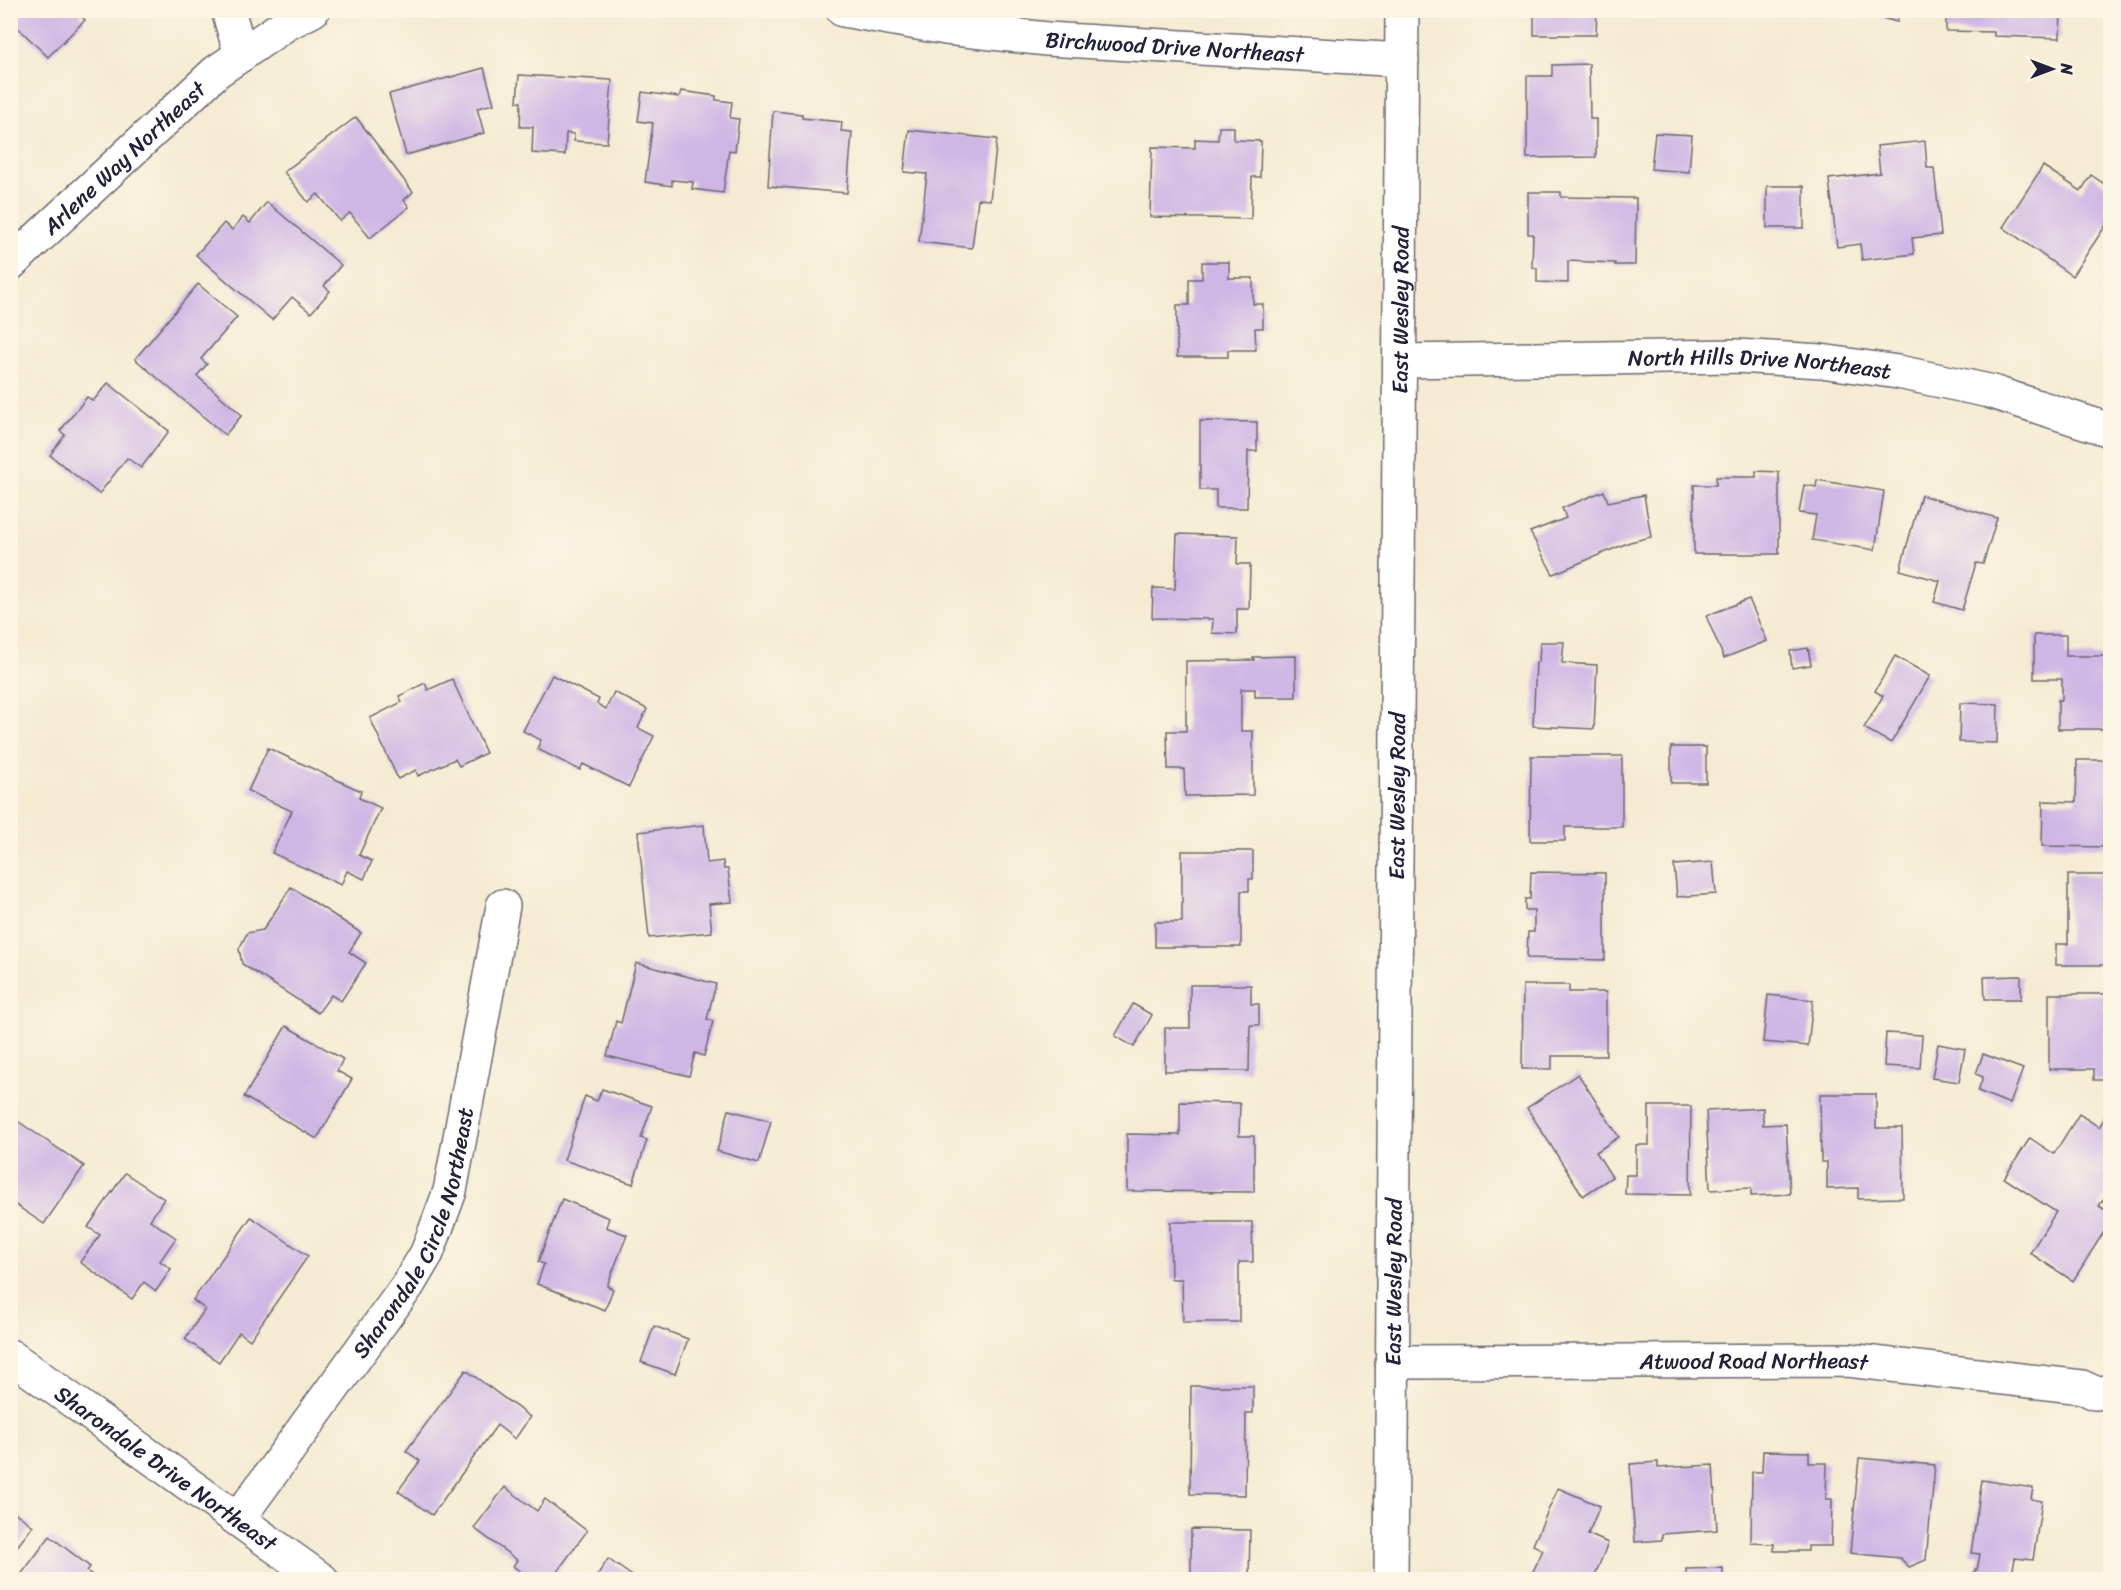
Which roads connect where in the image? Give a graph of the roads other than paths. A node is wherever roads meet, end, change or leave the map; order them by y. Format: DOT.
graph roads {
  1 [pos="228,10"];
  2 [pos="313,10"];
  3 [pos="843,10"];
  4 [pos="1402,10"];
  5 [pos="241,55"];
  6 [pos="1402,60"];
  7 [pos="10,264"];
  8 [pos="1400,361"];
  9 [pos="2110,430"];
  10 [pos="503,906"];
  11 [pos="10,1356"];
  12 [pos="1392,1362"];
  13 [pos="2110,1392"];
  14 [pos="238,1519"];
  15 [pos="322,1580"];
  16 [pos="1391,1580"];
  1 -- 5 [label="street"];
  2 -- 5 [label="street, Arlene Way Northeast"];
  3 -- 6 [label="street, Birchwood Drive Northeast"];
  4 -- 6 [label="street, East Wesley Road"];
  5 -- 7 [label="street, Arlene Way Northeast"];
  6 -- 8 [label="street, East Wesley Road"];
  8 -- 9 [label="street, North Hills Drive Northeast"];
  8 -- 12 [label="street, East Wesley Road"];
  10 -- 14 [label="street, Sharondale Circle Northeast"];
  11 -- 14 [label="street, Sharondale Drive Northeast"];
  12 -- 13 [label="street, Atwood Road Northeast"];
  12 -- 16 [label="street, East Wesley Road"];
  14 -- 15 [label="street, Sharondale Drive Northeast"];
}
